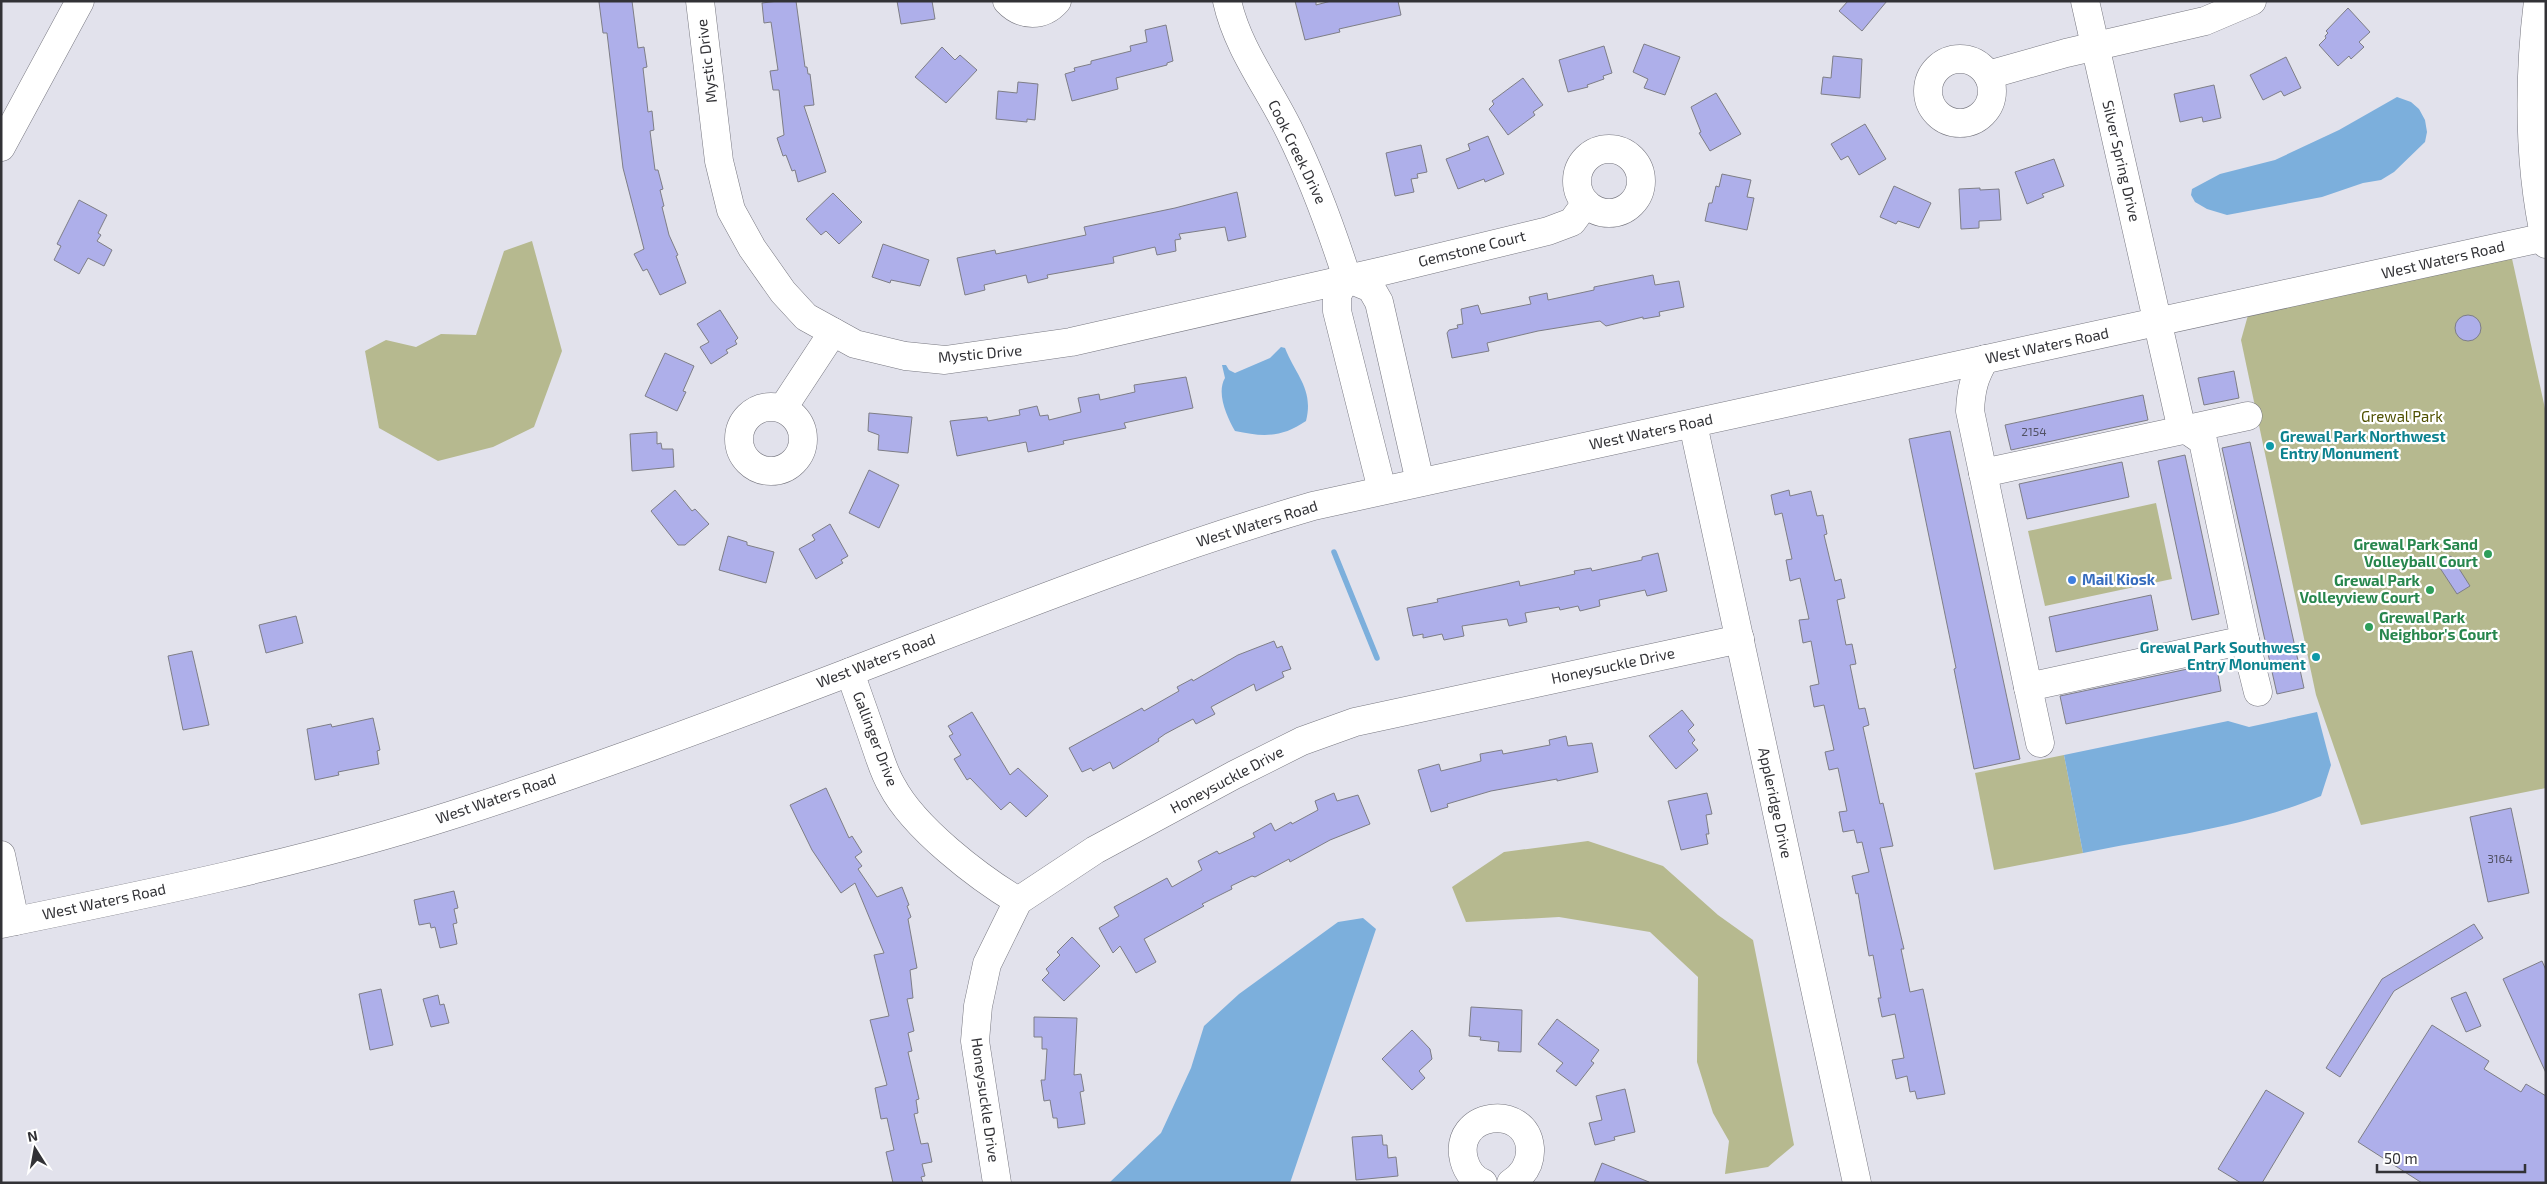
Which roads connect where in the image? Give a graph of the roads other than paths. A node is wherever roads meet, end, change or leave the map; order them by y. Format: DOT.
graph roads {
  1 [pos="80,1"];
  2 [pos="700,1"];
  3 [pos="1007,1"];
  4 [pos="1057,1"];
  5 [pos="1227,1"];
  6 [pos="2085,1"];
  7 [pos="2252,1"];
  8 [pos="2538,1"];
  9 [pos="2096,47"];
  10 [pos="1988,75"];
  11 [pos="1,148"];
  12 [pos="1586,203"];
  13 [pos="2545,239"];
  14 [pos="1347,278"];
  15 [pos="2156,322"];
  16 [pos="834,332"];
  17 [pos="1985,359"];
  18 [pos="1930,371"];
  19 [pos="783,408"];
  20 [pos="1970,411"];
  21 [pos="2248,416"];
  22 [pos="1693,424"];
  23 [pos="2187,429"];
  24 [pos="1983,472"];
  25 [pos="1420,482"];
  26 [pos="1382,490"];
  27 [pos="1740,639"];
  28 [pos="2245,640"];
  29 [pos="850,672"];
  30 [pos="2028,687"];
  31 [pos="2258,692"];
  32 [pos="2040,743"];
  33 [pos="1,855"];
  34 [pos="1018,901"];
  35 [pos="8,922"];
  36 [pos="997,1183"];
  37 [pos="1483,1183"];
  38 [pos="1511,1183"];
  39 [pos="1857,1183"];
  1 -- 11 [label="street"];
  2 -- 16 [label="street, Mystic Drive"];
  3 -- 4 [label="street"];
  5 -- 14 [label="street, Cook Creek Drive"];
  6 -- 9 [label="street, Silver Spring Drive"];
  7 -- 9 [label="street"];
  8 -- 13 [label="street"];
  9 -- 10 [label="street"];
  9 -- 15 [label="street, Silver Spring Drive"];
  12 -- 14 [label="street, Gemstone Court"];
  13 -- 15 [label="street, West Waters Road"];
  14 -- 16 [label="street, Mystic Drive"];
  14 -- 25 [label="street"];
  14 -- 26 [label="street"];
  15 -- 17 [label="street, West Waters Road"];
  15 -- 23 [label="street, Silver Spring Drive"];
  16 -- 19 [label="street"];
  17 -- 18 [label="street, West Waters Road"];
  17 -- 20 [label="street"];
  18 -- 20 [label="street"];
  18 -- 22 [label="street, West Waters Road"];
  20 -- 24 [label="street"];
  21 -- 23 [label="street"];
  22 -- 25 [label="street, West Waters Road"];
  22 -- 27 [label="street, Appleridge Drive"];
  23 -- 24 [label="street"];
  23 -- 28 [label="street, Silver Spring Drive"];
  24 -- 30 [label="street"];
  25 -- 26 [label="street, West Waters Road"];
  26 -- 29 [label="street, West Waters Road"];
  27 -- 34 [label="street, Honeysuckle Drive"];
  27 -- 39 [label="street, Appleridge Drive"];
  28 -- 30 [label="street"];
  28 -- 31 [label="street, Silver Spring Drive"];
  29 -- 34 [label="street, Gallinger Drive"];
  29 -- 35 [label="street, West Waters Road"];
  30 -- 32 [label="street"];
  33 -- 35 [label="street"];
  34 -- 36 [label="street, Honeysuckle Drive"];
  37 -- 38 [label="street"];
}
